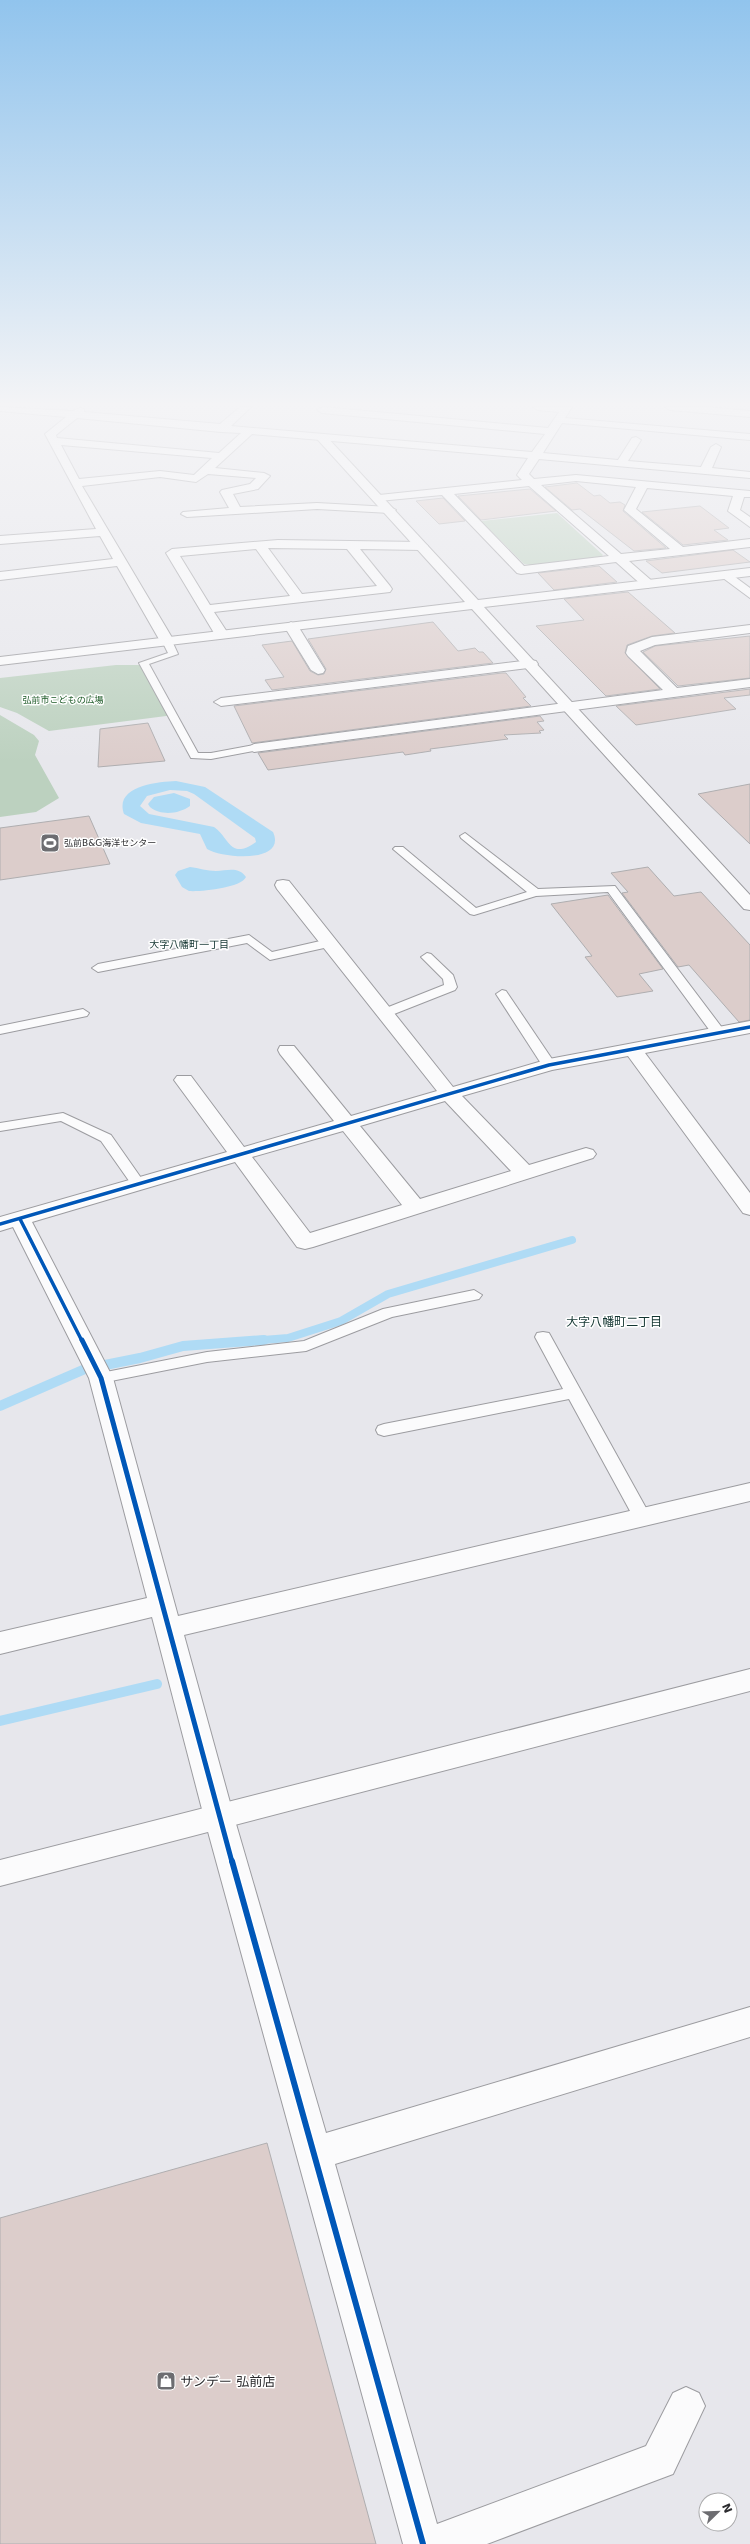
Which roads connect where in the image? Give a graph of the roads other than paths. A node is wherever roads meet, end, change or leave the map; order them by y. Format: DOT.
graph roads {
  1 [pos="101,526"];
  2 [pos="404,526"];
  3 [pos="478,526"];
  4 [pos="580,526"];
  5 [pos="649,526"];
  6 [pos="105,532"];
  7 [pos="0,540"];
  8 [pos="750,543"];
  9 [pos="259,545"];
  10 [pos="351,546"];
  11 [pos="422,546"];
  12 [pos="680,551"];
  13 [pos="617,558"];
  14 [pos="122,562"];
  15 [pos="750,572"];
  16 [pos="727,575"];
  17 [pos="0,576"];
  18 [pos="648,584"];
  19 [pos="750,594"];
  20 [pos="298,598"];
  21 [pos="476,604"];
  22 [pos="206,609"];
  23 [pos="291,626"];
  24 [pos="750,629"];
  25 [pos="222,635"];
  26 [pos="167,641"];
  27 [pos="0,661"];
  28 [pos="531,664"];
  29 [pos="318,670"];
  30 [pos="750,683"];
  31 [pos="674,693"];
  32 [pos="221,702"];
  33 [pos="570,707"];
  34 [pos="254,748"];
  35 [pos="465,836"];
  36 [pos="399,849"];
  37 [pos="283,884"];
  38 [pos="534,893"];
  39 [pos="750,905"];
  40 [pos="329,943"];
  41 [pos="427,957"];
  42 [pos="98,968"];
  43 [pos="502,994"];
  44 [pos="83,1013"];
  45 [pos="385,1013"];
  46 [pos="750,1027"];
  47 [pos="0,1030"];
  48 [pos="718,1032"];
  49 [pos="632,1048"];
  50 [pos="287,1050"];
  51 [pos="549,1065"];
  52 [pos="184,1080"];
  53 [pos="449,1094"];
  54 [pos="347,1124"];
  55 [pos="0,1127"];
  56 [pos="586,1154"];
  57 [pos="240,1155"];
  58 [pos="526,1174"];
  59 [pos="139,1185"];
  60 [pos="416,1208"];
  61 [pos="750,1208"];
  62 [pos="10,1222"];
  63 [pos="474,1295"];
  64 [pos="543,1336"];
  65 [pos="101,1378"];
  66 [pos="574,1392"];
  67 [pos="384,1430"];
  68 [pos="750,1492"];
  69 [pos="642,1517"];
  70 [pos="166,1616"];
  71 [pos="0,1643"];
  72 [pos="750,1680"];
  73 [pos="219,1817"];
  74 [pos="0,1873"];
  75 [pos="750,2022"];
  76 [pos="315,2153"];
  77 [pos="686,2406"];
  78 [pos="423,2544"];
  79 [pos="435,2544"];
  1 -- 6 [label="street"];
  2 -- 11 [label="street"];
  3 -- 13 [label="street"];
  4 -- 13 [label="street"];
  5 -- 12 [label="street"];
  6 -- 7 [label="street"];
  6 -- 14 [label="street"];
  8 -- 12 [label="street"];
  9 -- 10 [label="street"];
  9 -- 20 [label="street"];
  9 -- 22 [label="street"];
  10 -- 11 [label="street"];
  10 -- 20 [label="street"];
  11 -- 21 [label="street"];
  12 -- 13 [label="street"];
  13 -- 18 [label="street"];
  14 -- 17 [label="street"];
  14 -- 26 [label="street"];
  15 -- 16 [label="street"];
  16 -- 18 [label="street"];
  16 -- 19 [label="street"];
  18 -- 21 [label="street"];
  20 -- 22 [label="street"];
  21 -- 23 [label="street"];
  21 -- 28 [label="street"];
  22 -- 25 [label="street"];
  23 -- 25 [label="street"];
  23 -- 29 [label="street"];
  24 -- 31 [label="street"];
  25 -- 26 [label="street"];
  26 -- 27 [label="street"];
  26 -- 34 [label="lane"];
  28 -- 32 [label="street"];
  28 -- 33 [label="street"];
  30 -- 31 [label="street"];
  31 -- 33 [label="street"];
  33 -- 34 [label="street"];
  33 -- 39 [label="street"];
  35 -- 38 [label="lane"];
  36 -- 38 [label="lane"];
  37 -- 40 [label="street"];
  38 -- 48 [label="lane"];
  40 -- 42 [label="lane"];
  40 -- 45 [label="street"];
  41 -- 45 [label="lane"];
  43 -- 51 [label="lane"];
  44 -- 47 [label="lane"];
  45 -- 53 [label="street"];
  46 -- 48 [label="street"];
  48 -- 49 [label="street"];
  49 -- 51 [label="street"];
  49 -- 61 [label="street"];
  50 -- 54 [label="street"];
  51 -- 53 [label="street"];
  52 -- 57 [label="street"];
  53 -- 54 [label="street"];
  53 -- 58 [label="street"];
  54 -- 57 [label="street"];
  54 -- 60 [label="street"];
  55 -- 59 [label="lane"];
  56 -- 58 [label="street"];
  57 -- 59 [label="street"];
  57 -- 60 [label="street"];
  58 -- 60 [label="street"];
  59 -- 62 [label="street"];
  62 -- 65 [label="street"];
  63 -- 65 [label="lane"];
  64 -- 66 [label="lane"];
  65 -- 70 [label="street"];
  66 -- 67 [label="lane"];
  66 -- 69 [label="lane"];
  68 -- 69 [label="street"];
  69 -- 70 [label="street"];
  70 -- 71 [label="street"];
  70 -- 73 [label="street"];
  72 -- 73 [label="street"];
  73 -- 74 [label="street"];
  73 -- 76 [label="street"];
  75 -- 76 [label="street"];
  76 -- 78 [label="street"];
  77 -- 79 [label="street"];
}
